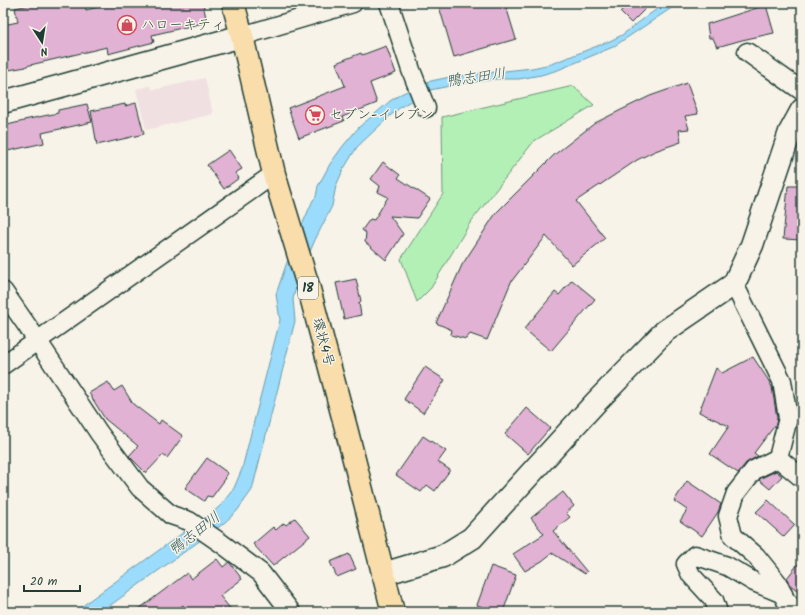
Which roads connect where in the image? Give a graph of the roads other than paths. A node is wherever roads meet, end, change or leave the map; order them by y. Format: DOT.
graph roads {
  1 [pos="233,3"];
  2 [pos="353,3"];
  3 [pos="389,3"];
  4 [pos="242,36"];
  5 [pos="747,52"];
  6 [pos="802,91"];
  7 [pos="3,102"];
  8 [pos="425,105"];
  9 [pos="802,110"];
  10 [pos="274,174"];
  11 [pos="734,284"];
  12 [pos="3,291"];
  13 [pos="37,340"];
  14 [pos="3,364"];
  15 [pos="778,458"];
  16 [pos="802,478"];
  17 [pos="382,574"];
  18 [pos="783,594"];
  19 [pos="291,612"];
  20 [pos="393,612"];
  21 [pos="718,612"];
  22 [pos="798,612"];
  1 -- 4 [label="main road, 環状4号 / 18"];
  2 -- 4 [label="street"];
  3 -- 8 [label="street"];
  4 -- 7 [label="street"];
  4 -- 10 [label="main road, 環状4号 / 18"];
  5 -- 6 [label="street"];
  9 -- 11 [label="street"];
  10 -- 13 [label="street"];
  10 -- 17 [label="main road, 環状4号 / 18"];
  11 -- 15 [label="street"];
  11 -- 17 [label="street"];
  12 -- 13 [label="street"];
  13 -- 14 [label="street"];
  13 -- 19 [label="street"];
  15 -- 16 [label="street"];
  15 -- 18 [label="street"];
  17 -- 20 [label="main road, 環状4号 / 18"];
  18 -- 21 [label="street"];
  18 -- 22 [label="street"];
}
